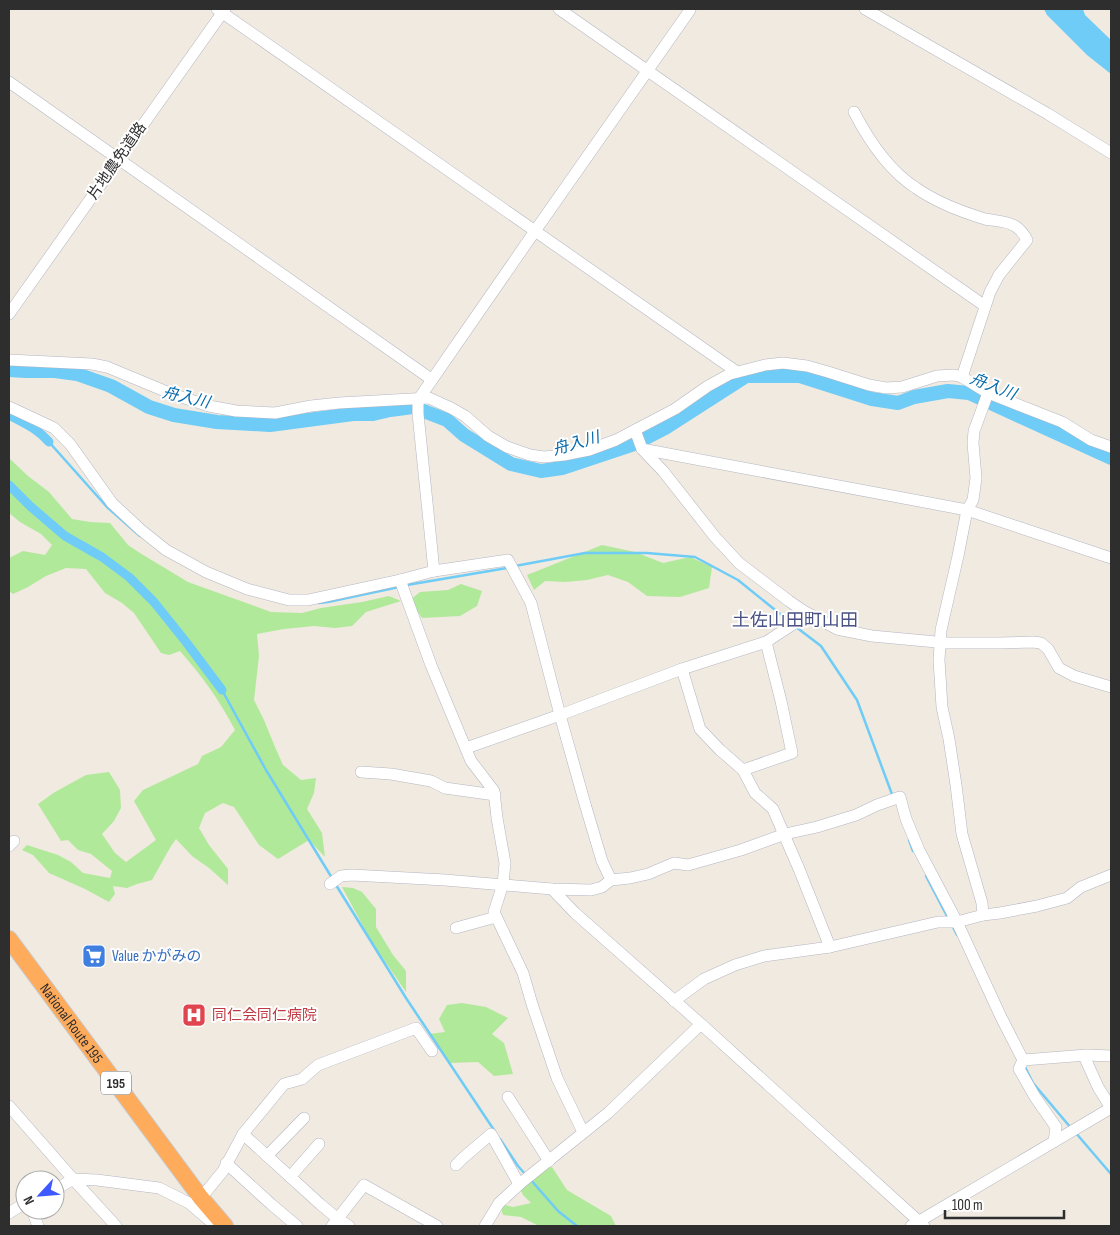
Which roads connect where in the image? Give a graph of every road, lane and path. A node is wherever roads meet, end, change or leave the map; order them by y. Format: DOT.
graph roads {
  1 [pos="559,9"];
  2 [pos="688,9"];
  3 [pos="865,9"];
  4 [pos="222,10"];
  5 [pos="647,71"];
  6 [pos="10,87"];
  7 [pos="854,112"];
  8 [pos="1111,152"];
  9 [pos="118,159"];
  10 [pos="534,231"];
  11 [pos="985,306"];
  12 [pos="9,314"];
  13 [pos="9,360"];
  14 [pos="737,372"];
  15 [pos="962,377"];
  16 [pos="431,379"];
  17 [pos="986,399"];
  18 [pos="418,400"];
  19 [pos="9,407"];
  20 [pos="635,430"];
  21 [pos="1111,447"];
  22 [pos="642,450"];
  23 [pos="967,510"];
  24 [pos="1111,558"];
  25 [pos="434,571"];
  26 [pos="402,586"];
  27 [pos="796,619"];
  28 [pos="766,642"];
  29 [pos="940,642"];
  30 [pos="682,669"];
  31 [pos="1111,687"];
  32 [pos="560,715"];
  33 [pos="466,748"];
  34 [pos="743,770"];
  35 [pos="361,772"];
  36 [pos="495,795"];
  37 [pos="785,834"];
  38 [pos="1111,875"];
  39 [pos="611,880"];
  40 [pos="330,884"];
  41 [pos="503,884"];
  42 [pos="552,889"];
  43 [pos="983,915"];
  44 [pos="496,917"];
  45 [pos="957,922"];
  46 [pos="456,928"];
  47 [pos="9,939"];
  48 [pos="830,947"];
  49 [pos="14,956"];
  50 [pos="674,1001"];
  51 [pos="701,1024"];
  52 [pos="432,1052"];
  53 [pos="1084,1056"];
  54 [pos="1111,1056"];
  55 [pos="1021,1064"];
  56 [pos="508,1097"];
  57 [pos="9,1106"];
  58 [pos="1111,1108"];
  59 [pos="304,1118"];
  60 [pos="583,1132"];
  61 [pos="243,1134"];
  62 [pos="1054,1142"];
  63 [pos="319,1144"];
  64 [pos="267,1156"];
  65 [pos="552,1158"];
  66 [pos="226,1163"];
  67 [pos="456,1165"];
  68 [pos="290,1176"];
  69 [pos="73,1180"];
  70 [pos="521,1183"];
  71 [pos="65,1185"];
  72 [pos="201,1198"];
  73 [pos="335,1223"];
  74 [pos="918,1225"];
  75 [pos="116,1226"];
  76 [pos="216,1226"];
  77 [pos="225,1226"];
  78 [pos="297,1226"];
  79 [pos="350,1226"];
  80 [pos="437,1226"];
  81 [pos="485,1226"];
  1 -- 5 [label="street"];
  2 -- 5 [label="street"];
  3 -- 8 [label="street"];
  4 -- 9 [label="street, 片地農免道路"];
  4 -- 10 [label="street"];
  5 -- 10 [label="street"];
  5 -- 11 [label="street"];
  6 -- 9 [label="street"];
  7 -- 11 [label="street"];
  9 -- 12 [label="street, 片地農免道路"];
  9 -- 16 [label="street"];
  10 -- 14 [label="street"];
  10 -- 16 [label="street"];
  11 -- 15 [label="street"];
  13 -- 18 [label="street"];
  14 -- 15 [label="street"];
  14 -- 20 [label="street"];
  15 -- 17 [label="street"];
  16 -- 18 [label="street"];
  17 -- 21 [label="street"];
  17 -- 23 [label="street"];
  18 -- 20 [label="street"];
  18 -- 25 [label="street"];
  19 -- 26 [label="street"];
  20 -- 22 [label="street"];
  22 -- 23 [label="street"];
  22 -- 27 [label="street"];
  23 -- 24 [label="street"];
  23 -- 29 [label="street"];
  25 -- 26 [label="street"];
  25 -- 32 [label="street"];
  26 -- 33 [label="street"];
  27 -- 28 [label="street"];
  27 -- 29 [label="street"];
  28 -- 30 [label="street"];
  28 -- 34 [label="street"];
  29 -- 31 [label="street"];
  29 -- 43 [label="street"];
  30 -- 32 [label="street"];
  30 -- 34 [label="street"];
  32 -- 33 [label="street"];
  32 -- 39 [label="street"];
  33 -- 36 [label="street"];
  34 -- 37 [label="street"];
  35 -- 36 [label="street"];
  36 -- 41 [label="street"];
  37 -- 39 [label="street"];
  37 -- 45 [label="street"];
  37 -- 48 [label="street"];
  38 -- 43 [label="street"];
  39 -- 42 [label="street"];
  40 -- 41 [label="street"];
  41 -- 42 [label="street"];
  41 -- 44 [label="street"];
  42 -- 50 [label="street"];
  43 -- 45 [label="street"];
  44 -- 46 [label="street"];
  44 -- 60 [label="street"];
  45 -- 48 [label="street"];
  45 -- 55 [label="street"];
  47 -- 49 [label="highway, National Route 195 / 195"];
  48 -- 50 [label="street"];
  49 -- 72 [label="highway, National Route 195 / 195"];
  50 -- 51 [label="street"];
  51 -- 60 [label="street"];
  51 -- 74 [label="street"];
  52 -- 61 [label="street"];
  53 -- 54 [label="street"];
  53 -- 55 [label="street"];
  53 -- 58 [label="street"];
  55 -- 62 [label="street"];
  56 -- 65 [label="street"];
  57 -- 69 [label="street"];
  58 -- 62 [label="street"];
  59 -- 64 [label="street"];
  60 -- 65 [label="street"];
  61 -- 64 [label="street"];
  61 -- 66 [label="street"];
  62 -- 74 [label="street"];
  63 -- 68 [label="street"];
  64 -- 68 [label="street"];
  65 -- 70 [label="street"];
  66 -- 72 [label="street"];
  66 -- 78 [label="street"];
  67 -- 70 [label="street"];
  68 -- 73 [label="street"];
  69 -- 71 [label="street"];
  69 -- 75 [label="street"];
  69 -- 76 [label="street"];
  70 -- 81 [label="street"];
  72 -- 77 [label="highway, National Route 195 / 195"];
  73 -- 79 [label="street"];
  73 -- 80 [label="street"];
}
